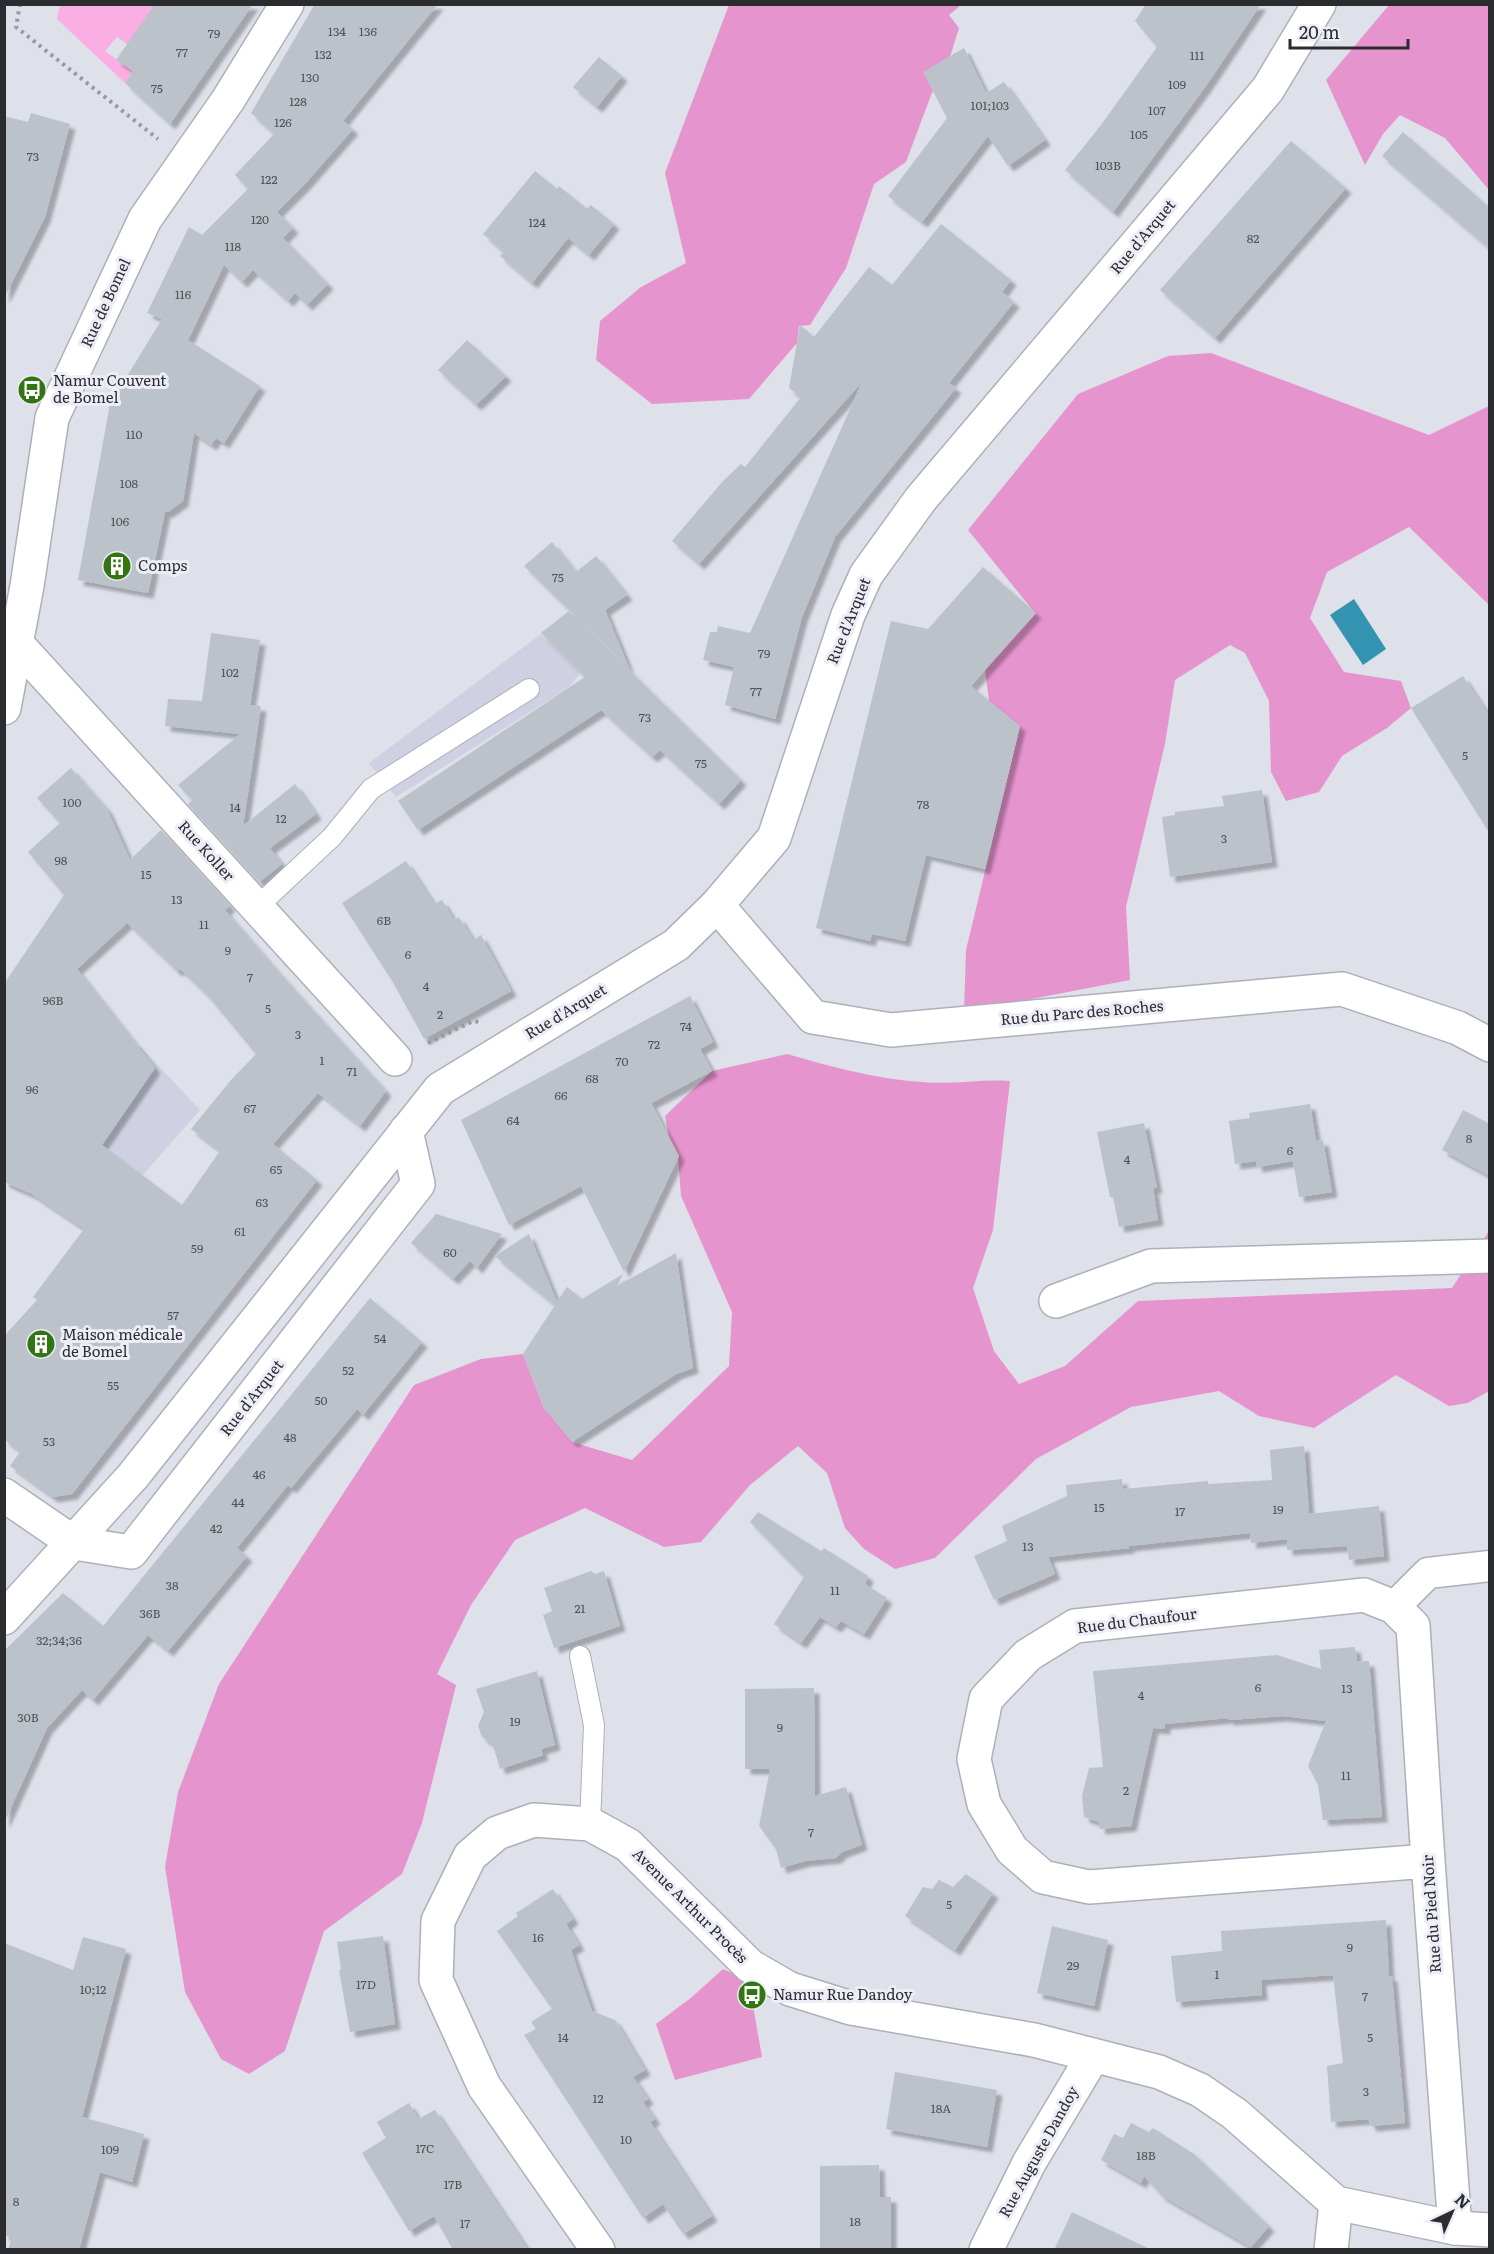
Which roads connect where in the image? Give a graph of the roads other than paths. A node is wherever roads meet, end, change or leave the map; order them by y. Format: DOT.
graph roads {
  1 [pos="287,4"];
  2 [pos="1319,4"];
  3 [pos="17,644"];
  4 [pos="529,689"];
  5 [pos="4,708"];
  6 [pos="717,905"];
  7 [pos="257,907"];
  8 [pos="1490,1045"];
  9 [pos="395,1059"];
  10 [pos="406,1131"];
  11 [pos="1490,1256"];
  12 [pos="1056,1301"];
  13 [pos="4,1495"];
  14 [pos="74,1543"];
  15 [pos="1490,1566"];
  16 [pos="1394,1607"];
  17 [pos="4,1618"];
  18 [pos="580,1656"];
  19 [pos="591,1824"];
  20 [pos="1428,1862"];
  21 [pos="1094,2056"];
  22 [pos="1336,2203"];
  23 [pos="1455,2229"];
  24 [pos="1490,2230"];
  25 [pos="598,2250"];
  26 [pos="986,2250"];
  27 [pos="1330,2250"];
  1 -- 3 [label="street, Rue de Bomel"];
  2 -- 6 [label="street, Rue d'Arquet"];
  3 -- 5 [label="street, Rue de Bomel"];
  3 -- 7 [label="street, Rue Koller"];
  4 -- 7 [label="lane"];
  6 -- 8 [label="street, Rue du Parc des Roches"];
  6 -- 10 [label="street, Rue d'Arquet"];
  7 -- 9 [label="street, Rue Koller"];
  10 -- 14 [label="street, Rue d'Arquet"];
  10 -- 14 [label="street, Rue d'Arquet"];
  11 -- 12 [label="street"];
  13 -- 14 [label="street"];
  14 -- 17 [label="street, Rue d'Arquet"];
  15 -- 16 [label="street"];
  16 -- 20 [label="street, Rue du Pied Noir"];
  16 -- 20 [label="street, Rue du Chaufour"];
  18 -- 19 [label="lane"];
  19 -- 21 [label="street, Avenue Arthur Procès"];
  19 -- 25 [label="street, Avenue Arthur Procès"];
  20 -- 23 [label="street, Rue du Pied Noir"];
  21 -- 22 [label="street, Avenue Arthur Procès"];
  21 -- 26 [label="street, Rue Auguste Dandoy"];
  22 -- 23 [label="street, Avenue Arthur Procès"];
  22 -- 27 [label="street"];
  23 -- 24 [label="street, Avenue Arthur Procès"];
}
